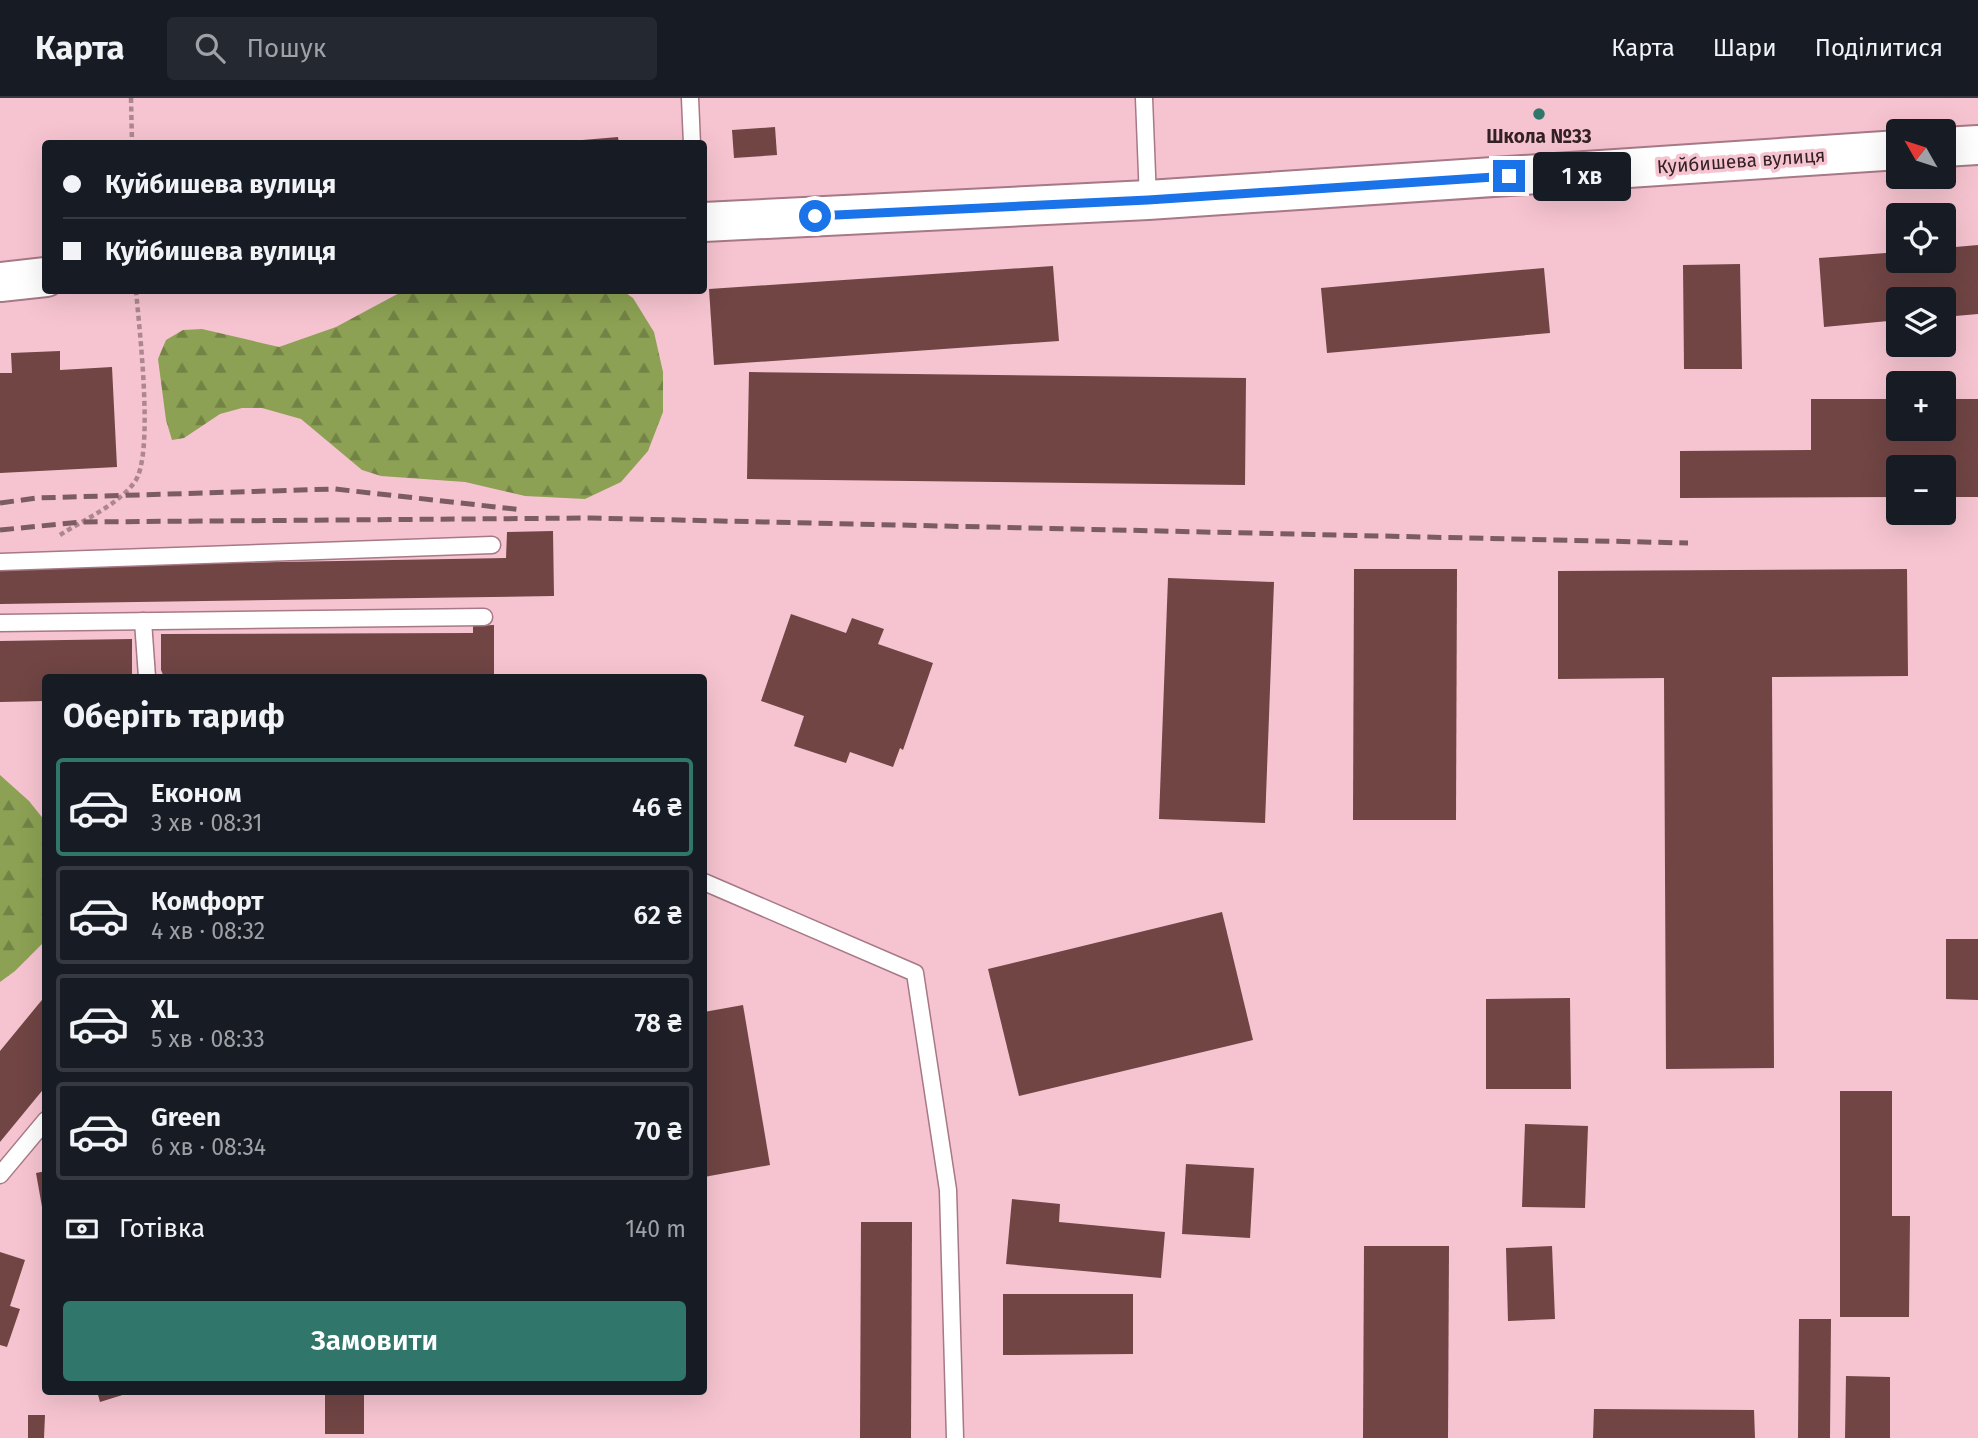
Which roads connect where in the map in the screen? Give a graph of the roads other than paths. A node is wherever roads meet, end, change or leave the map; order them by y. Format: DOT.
graph roads {
  1 [pos="690,98"];
  2 [pos="1144,98"];
  3 [pos="692,140"];
  4 [pos="1978,145"];
  5 [pos="1956,146"];
  6 [pos="1886,151"];
  7 [pos="1148,200"];
  8 [pos="707,222"];
  9 [pos="42,277"];
  10 [pos="0,282"];
  11 [pos="492,545"];
  12 [pos="0,562"];
  13 [pos="484,617"];
  14 [pos="144,621"];
  15 [pos="0,623"];
  16 [pos="147,674"];
  17 [pos="707,883"];
  18 [pos="42,1125"];
  19 [pos="0,1175"];
  20 [pos="955,1438"];
  1 -- 3 [label="lane"];
  2 -- 7 [label="lane"];
  4 -- 5 [label="main road"];
  6 -- 7 [label="main road, Куйбишева вулиця"];
  7 -- 8 [label="main road, Куйбишева вулиця"];
  9 -- 10 [label="main road"];
  11 -- 12 [label="lane"];
  13 -- 14 [label="lane"];
  14 -- 15 [label="lane"];
  14 -- 16 [label="lane"];
  17 -- 20 [label="lane"];
  18 -- 19 [label="lane"];
}
